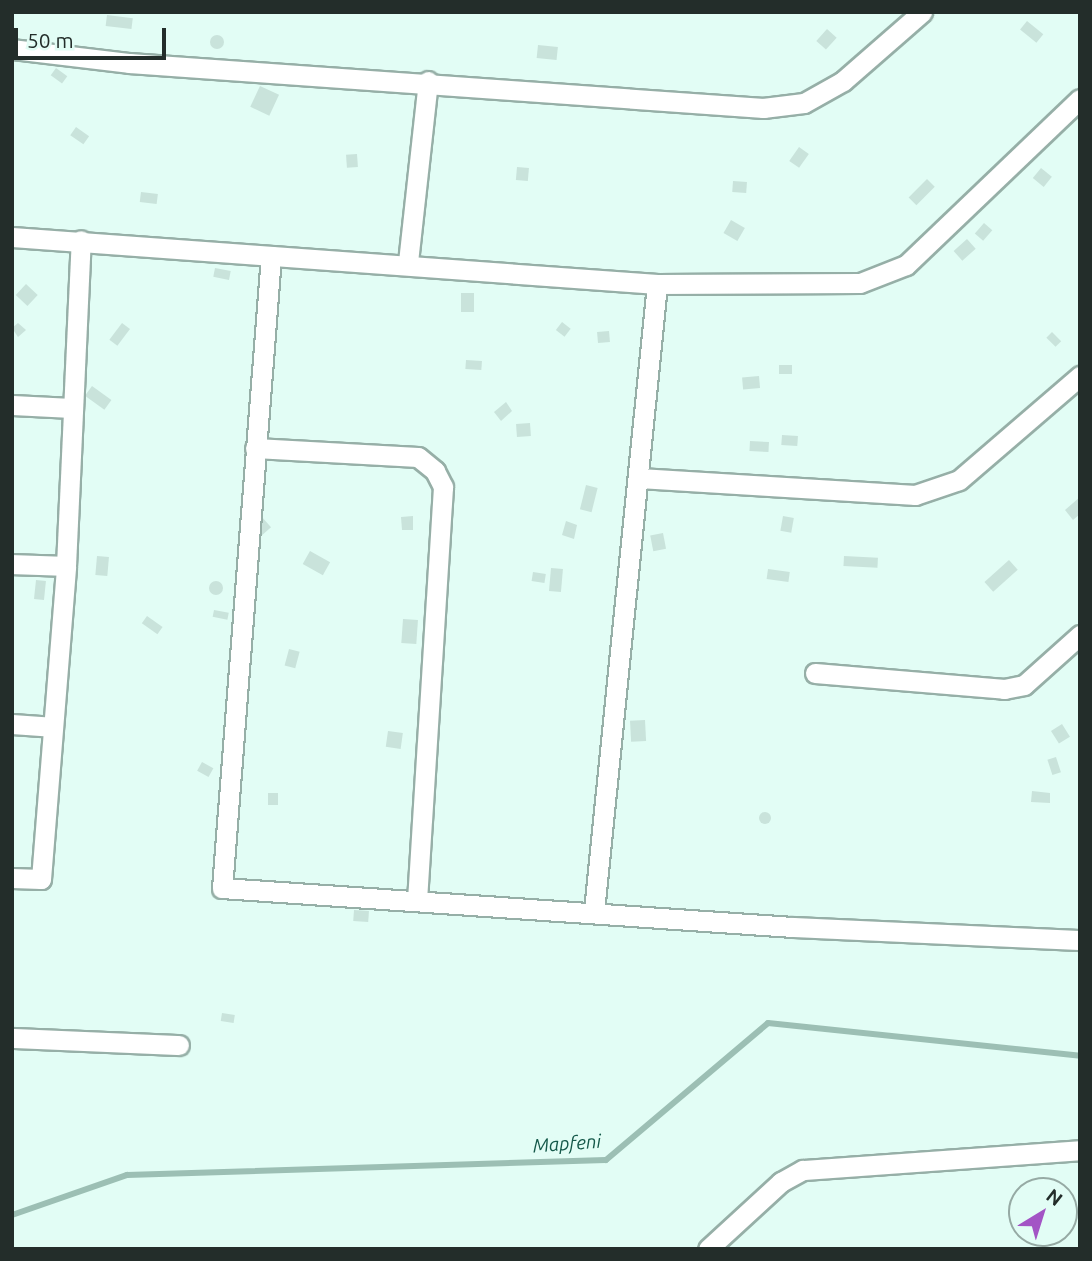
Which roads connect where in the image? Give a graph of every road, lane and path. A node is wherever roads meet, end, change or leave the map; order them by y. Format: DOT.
graph roads {
  1 [pos="922,12"];
  2 [pos="12,49"];
  3 [pos="428,81"];
  4 [pos="1080,99"];
  5 [pos="12,237"];
  6 [pos="81,240"];
  7 [pos="271,256"];
  8 [pos="408,262"];
  9 [pos="657,284"];
  10 [pos="1080,376"];
  11 [pos="12,405"];
  12 [pos="72,408"];
  13 [pos="255,448"];
  14 [pos="639,478"];
  15 [pos="12,564"];
  16 [pos="66,566"];
  17 [pos="1080,635"];
  18 [pos="815,673"];
  19 [pos="12,724"];
  20 [pos="51,727"];
  21 [pos="12,878"];
  22 [pos="417,899"];
  23 [pos="594,911"];
  24 [pos="1080,940"];
  25 [pos="12,1038"];
  26 [pos="178,1045"];
  27 [pos="1080,1150"];
  28 [pos="708,1249"];
  1 -- 3 [label="street"];
  2 -- 3 [label="street"];
  3 -- 8 [label="street"];
  4 -- 9 [label="street"];
  5 -- 6 [label="street"];
  6 -- 7 [label="street"];
  6 -- 12 [label="street"];
  7 -- 8 [label="street"];
  7 -- 13 [label="street"];
  8 -- 9 [label="street"];
  9 -- 14 [label="street"];
  10 -- 14 [label="street"];
  11 -- 12 [label="street"];
  12 -- 16 [label="street"];
  13 -- 22 [label="street"];
  13 -- 22 [label="street"];
  14 -- 23 [label="street"];
  15 -- 16 [label="street"];
  16 -- 20 [label="street"];
  17 -- 18 [label="street"];
  19 -- 20 [label="street"];
  20 -- 21 [label="street"];
  22 -- 23 [label="street"];
  23 -- 24 [label="street"];
  25 -- 26 [label="street"];
  27 -- 28 [label="street"];
}
